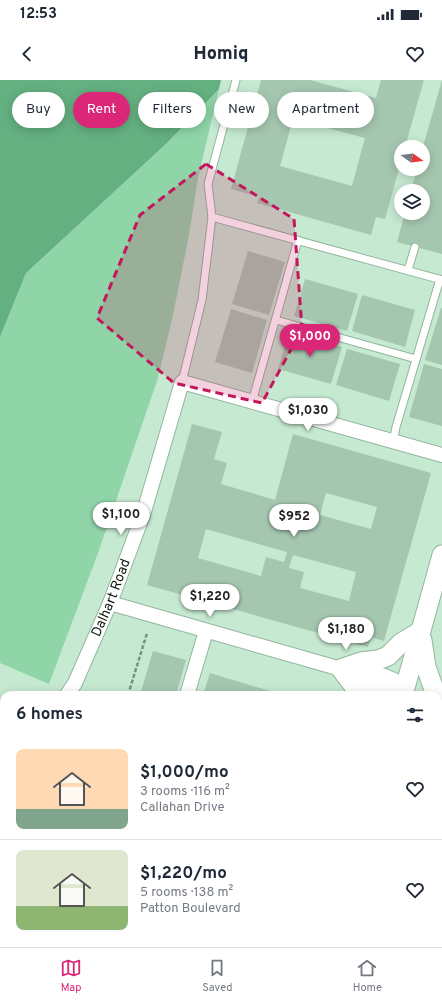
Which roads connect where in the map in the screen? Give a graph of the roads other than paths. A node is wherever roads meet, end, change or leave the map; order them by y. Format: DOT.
graph roads {
  1 [pos="236,80"];
  2 [pos="212,217"];
  3 [pos="298,240"];
  4 [pos="415,247"];
  5 [pos="408,270"];
  6 [pos="441,279"];
  7 [pos="276,320"];
  8 [pos="416,359"];
  9 [pos="182,382"];
  10 [pos="252,402"];
  11 [pos="393,442"];
  12 [pos="442,455"];
  13 [pos="442,555"];
  14 [pos="110,603"];
  15 [pos="206,631"];
  16 [pos="421,631"];
  17 [pos="341,669"];
  18 [pos="437,672"];
  19 [pos="70,691"];
  20 [pos="188,691"];
  21 [pos="361,691"];
  22 [pos="405,691"];
  23 [pos="406,691"];
  24 [pos="408,691"];
  25 [pos="437,691"];
  1 -- 2 [label="lane"];
  2 -- 3 [label="lane"];
  2 -- 9 [label="lane"];
  3 -- 5 [label="lane"];
  3 -- 7 [label="lane"];
  4 -- 5 [label="lane"];
  5 -- 6 [label="lane"];
  6 -- 8 [label="lane"];
  7 -- 8 [label="lane"];
  7 -- 10 [label="lane"];
  8 -- 11 [label="lane"];
  9 -- 10 [label="street"];
  9 -- 14 [label="street, Dalhart Road"];
  10 -- 11 [label="street"];
  11 -- 12 [label="street"];
  13 -- 16 [label="main road"];
  14 -- 15 [label="street"];
  14 -- 19 [label="street, Dalhart Road"];
  15 -- 17 [label="street"];
  15 -- 20 [label="street"];
  16 -- 17 [label="main road"];
  16 -- 18 [label="main road"];
  16 -- 23 [label="main road"];
  17 -- 21 [label="main road"];
  17 -- 22 [label="street"];
  18 -- 24 [label="main road"];
  18 -- 25 [label="main road"];
}
